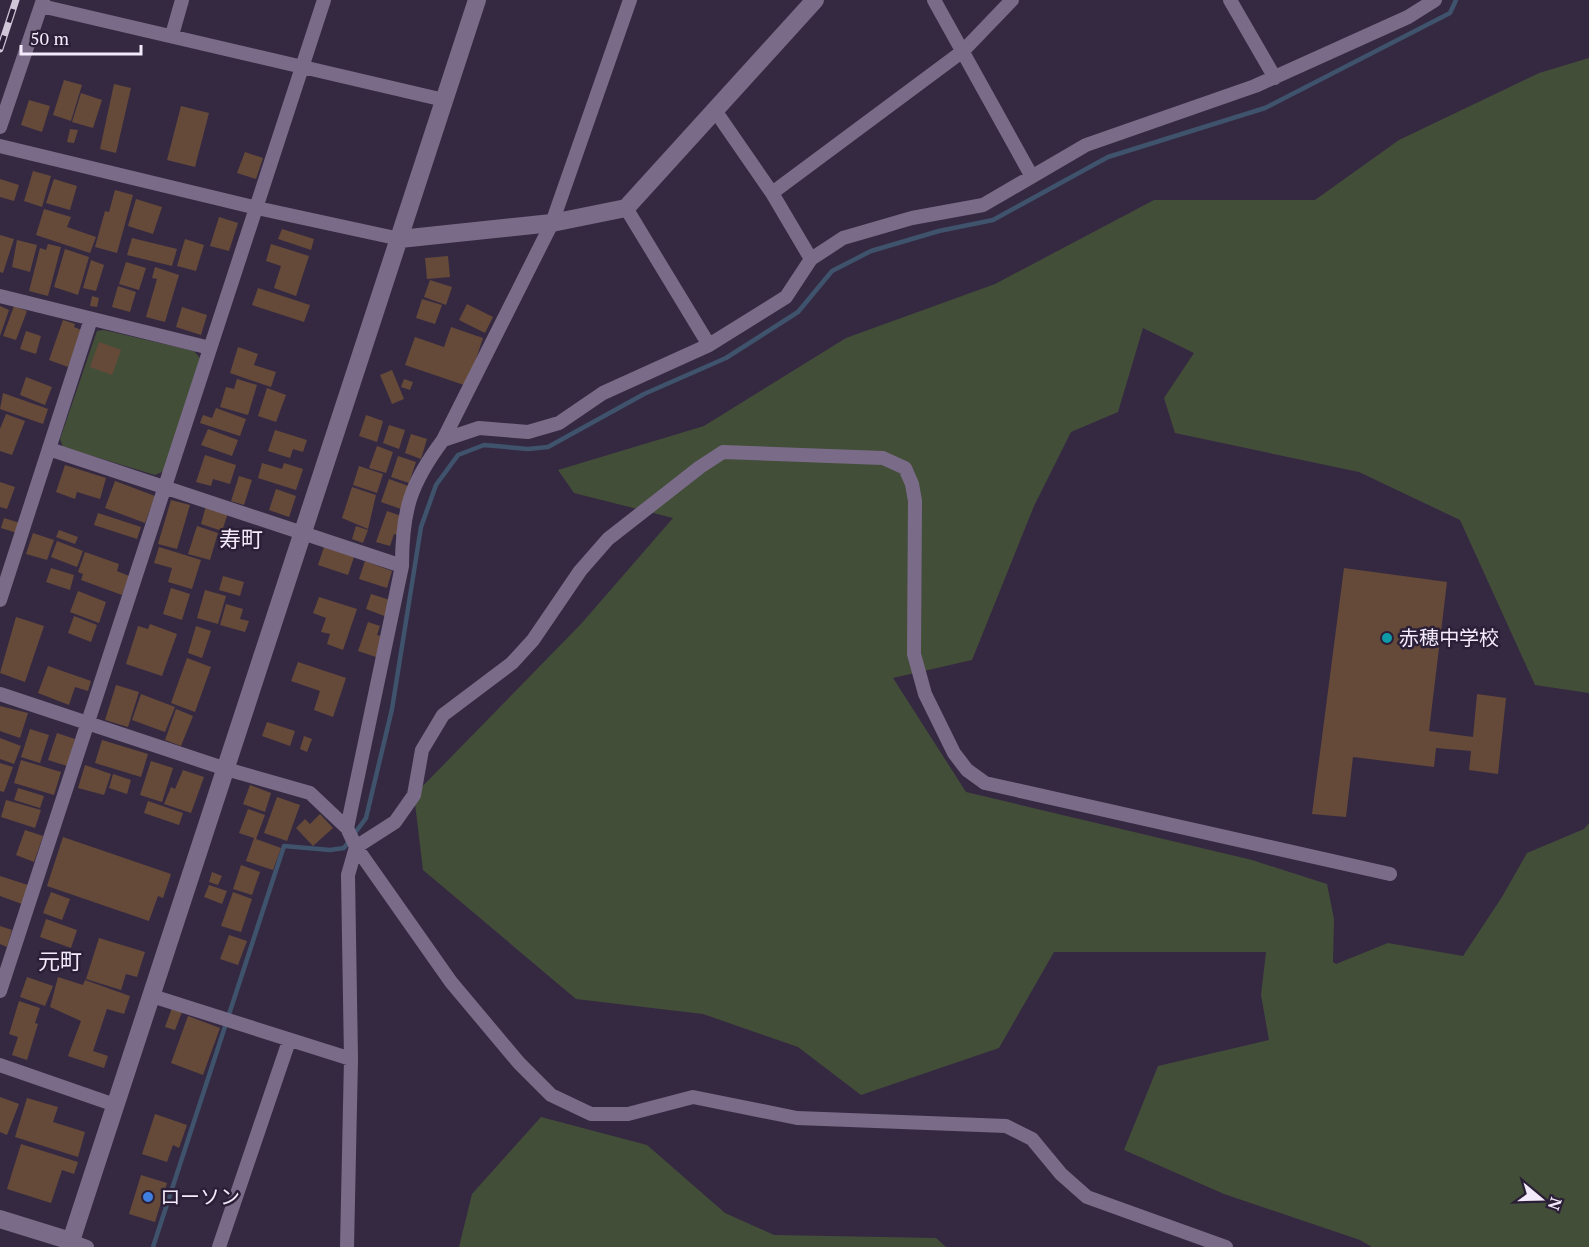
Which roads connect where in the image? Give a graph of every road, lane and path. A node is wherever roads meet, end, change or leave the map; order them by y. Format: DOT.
graph roads {
  1 [pos="182,0"];
  2 [pos="324,0"];
  3 [pos="477,0"];
  4 [pos="630,0"];
  5 [pos="815,0"];
  6 [pos="934,0"];
  7 [pos="1011,0"];
  8 [pos="1230,0"];
  9 [pos="1435,0"];
  10 [pos="42,3"];
  11 [pos="1418,4"];
  12 [pos="172,34"];
  13 [pos="963,51"];
  14 [pos="302,68"];
  15 [pos="1275,78"];
  16 [pos="444,100"];
  17 [pos="714,110"];
  18 [pos="0,127"];
  19 [pos="0,146"];
  20 [pos="1031,175"];
  21 [pos="772,193"];
  22 [pos="257,208"];
  23 [pos="626,208"];
  24 [pos="552,223"];
  25 [pos="400,238"];
  26 [pos="811,260"];
  27 [pos="0,296"];
  28 [pos="91,319"];
  29 [pos="709,345"];
  30 [pos="210,348"];
  31 [pos="443,440"];
  32 [pos="49,449"];
  33 [pos="165,487"];
  34 [pos="304,532"];
  35 [pos="402,566"];
  36 [pos="0,600"];
  37 [pos="0,694"];
  38 [pos="87,724"];
  39 [pos="226,769"];
  40 [pos="347,828"];
  41 [pos="356,847"];
  42 [pos="1390,874"];
  43 [pos="0,991"];
  44 [pos="152,996"];
  45 [pos="289,1041"];
  46 [pos="351,1059"];
  47 [pos="0,1065"];
  48 [pos="115,1104"];
  49 [pos="0,1219"];
  50 [pos="76,1245"];
  51 [pos="219,1247"];
  52 [pos="347,1247"];
  53 [pos="1226,1247"];
  1 -- 12 [label="street"];
  2 -- 14 [label="street"];
  3 -- 16 [label="street"];
  4 -- 24 [label="street"];
  5 -- 17 [label="street"];
  6 -- 13 [label="street"];
  7 -- 13 [label="street"];
  8 -- 15 [label="street"];
  9 -- 11 [label="street"];
  10 -- 12 [label="street"];
  10 -- 18 [label="street"];
  11 -- 15 [label="street"];
  12 -- 14 [label="street"];
  13 -- 20 [label="street"];
  13 -- 21 [label="street"];
  14 -- 16 [label="street"];
  14 -- 22 [label="street"];
  15 -- 20 [label="street"];
  16 -- 25 [label="street"];
  17 -- 21 [label="street"];
  17 -- 23 [label="street"];
  19 -- 22 [label="street"];
  20 -- 26 [label="street"];
  21 -- 26 [label="street"];
  22 -- 25 [label="street"];
  22 -- 30 [label="street"];
  23 -- 24 [label="street"];
  23 -- 29 [label="street"];
  24 -- 25 [label="street"];
  24 -- 31 [label="street"];
  25 -- 34 [label="street"];
  26 -- 29 [label="street"];
  27 -- 28 [label="street"];
  28 -- 30 [label="street"];
  28 -- 32 [label="street"];
  29 -- 31 [label="street"];
  30 -- 33 [label="street"];
  31 -- 35 [label="street"];
  32 -- 33 [label="street"];
  32 -- 36 [label="street"];
  33 -- 34 [label="street"];
  33 -- 38 [label="street"];
  34 -- 35 [label="street"];
  34 -- 39 [label="street"];
  35 -- 40 [label="street"];
  37 -- 38 [label="street"];
  38 -- 39 [label="street"];
  38 -- 43 [label="street"];
  39 -- 40 [label="street"];
  39 -- 44 [label="street"];
  40 -- 41 [label="street"];
  41 -- 42 [label="street"];
  41 -- 46 [label="street"];
  41 -- 53 [label="street"];
  44 -- 45 [label="street"];
  44 -- 48 [label="street"];
  45 -- 46 [label="street"];
  45 -- 51 [label="street"];
  46 -- 52 [label="street"];
  47 -- 48 [label="street"];
  48 -- 50 [label="street"];
  49 -- 50 [label="street"];
}
